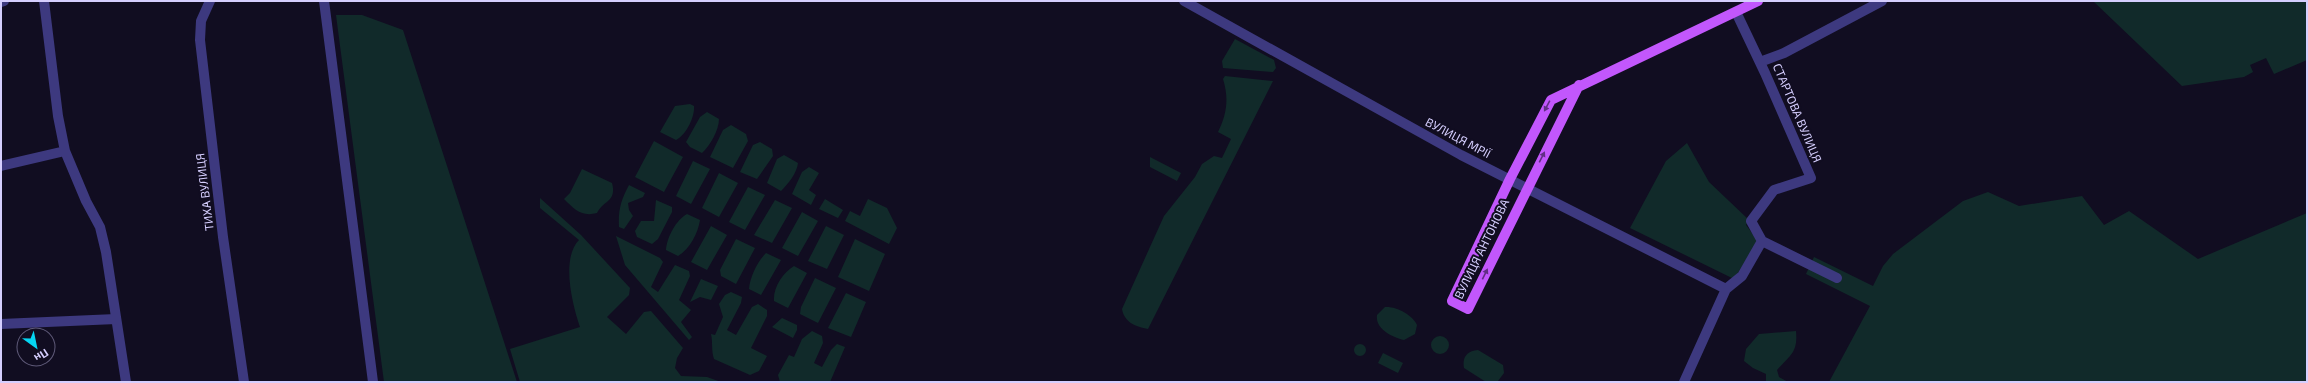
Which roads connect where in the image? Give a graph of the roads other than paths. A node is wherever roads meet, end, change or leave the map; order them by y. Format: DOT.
graph roads {
  1 [pos="4,1"];
  2 [pos="44,1"];
  3 [pos="210,1"];
  4 [pos="324,1"];
  5 [pos="1184,1"];
  6 [pos="1758,1"];
  7 [pos="1882,1"];
  8 [pos="1,2"];
  9 [pos="1736,12"];
  10 [pos="1760,62"];
  11 [pos="1579,85"];
  12 [pos="65,151"];
  13 [pos="1,166"];
  14 [pos="1510,179"];
  15 [pos="1526,187"];
  16 [pos="1762,241"];
  17 [pos="1837,278"];
  18 [pos="1726,289"];
  19 [pos="116,319"];
  20 [pos="1,324"];
  21 [pos="126,382"];
  22 [pos="244,382"];
  23 [pos="373,382"];
  24 [pos="1684,382"];
  1 -- 8 [label="street"];
  2 -- 12 [label="street"];
  3 -- 22 [label="street, ТИХА ВУЛИЦЯ"];
  4 -- 23 [label="street"];
  5 -- 14 [label="street, ВУЛИЦЯ МРІЇ"];
  6 -- 9 [label="main road, ВУЛИЦЯ АНТОНОВА"];
  7 -- 10 [label="street"];
  9 -- 10 [label="street, СТАРТОВА ВУЛИЦЯ"];
  9 -- 11 [label="main road, ВУЛИЦЯ АНТОНОВА"];
  10 -- 16 [label="street, СТАРТОВА ВУЛИЦЯ"];
  11 -- 14 [label="main road, ВУЛИЦЯ АНТОНОВА, one-way"];
  15 -- 11 [label="main road, ВУЛИЦЯ АНТОНОВА, one-way"];
  12 -- 13 [label="street"];
  12 -- 19 [label="street"];
  14 -- 15 [label="street, ВУЛИЦЯ МРІЇ"];
  14 -- 15 [label="main road, ВУЛИЦЯ АНТОНОВА, one-way"];
  15 -- 18 [label="street, ВУЛИЦЯ МРІЇ"];
  16 -- 17 [label="street"];
  16 -- 18 [label="street"];
  18 -- 24 [label="street"];
  19 -- 20 [label="street"];
  19 -- 21 [label="street"];
}
